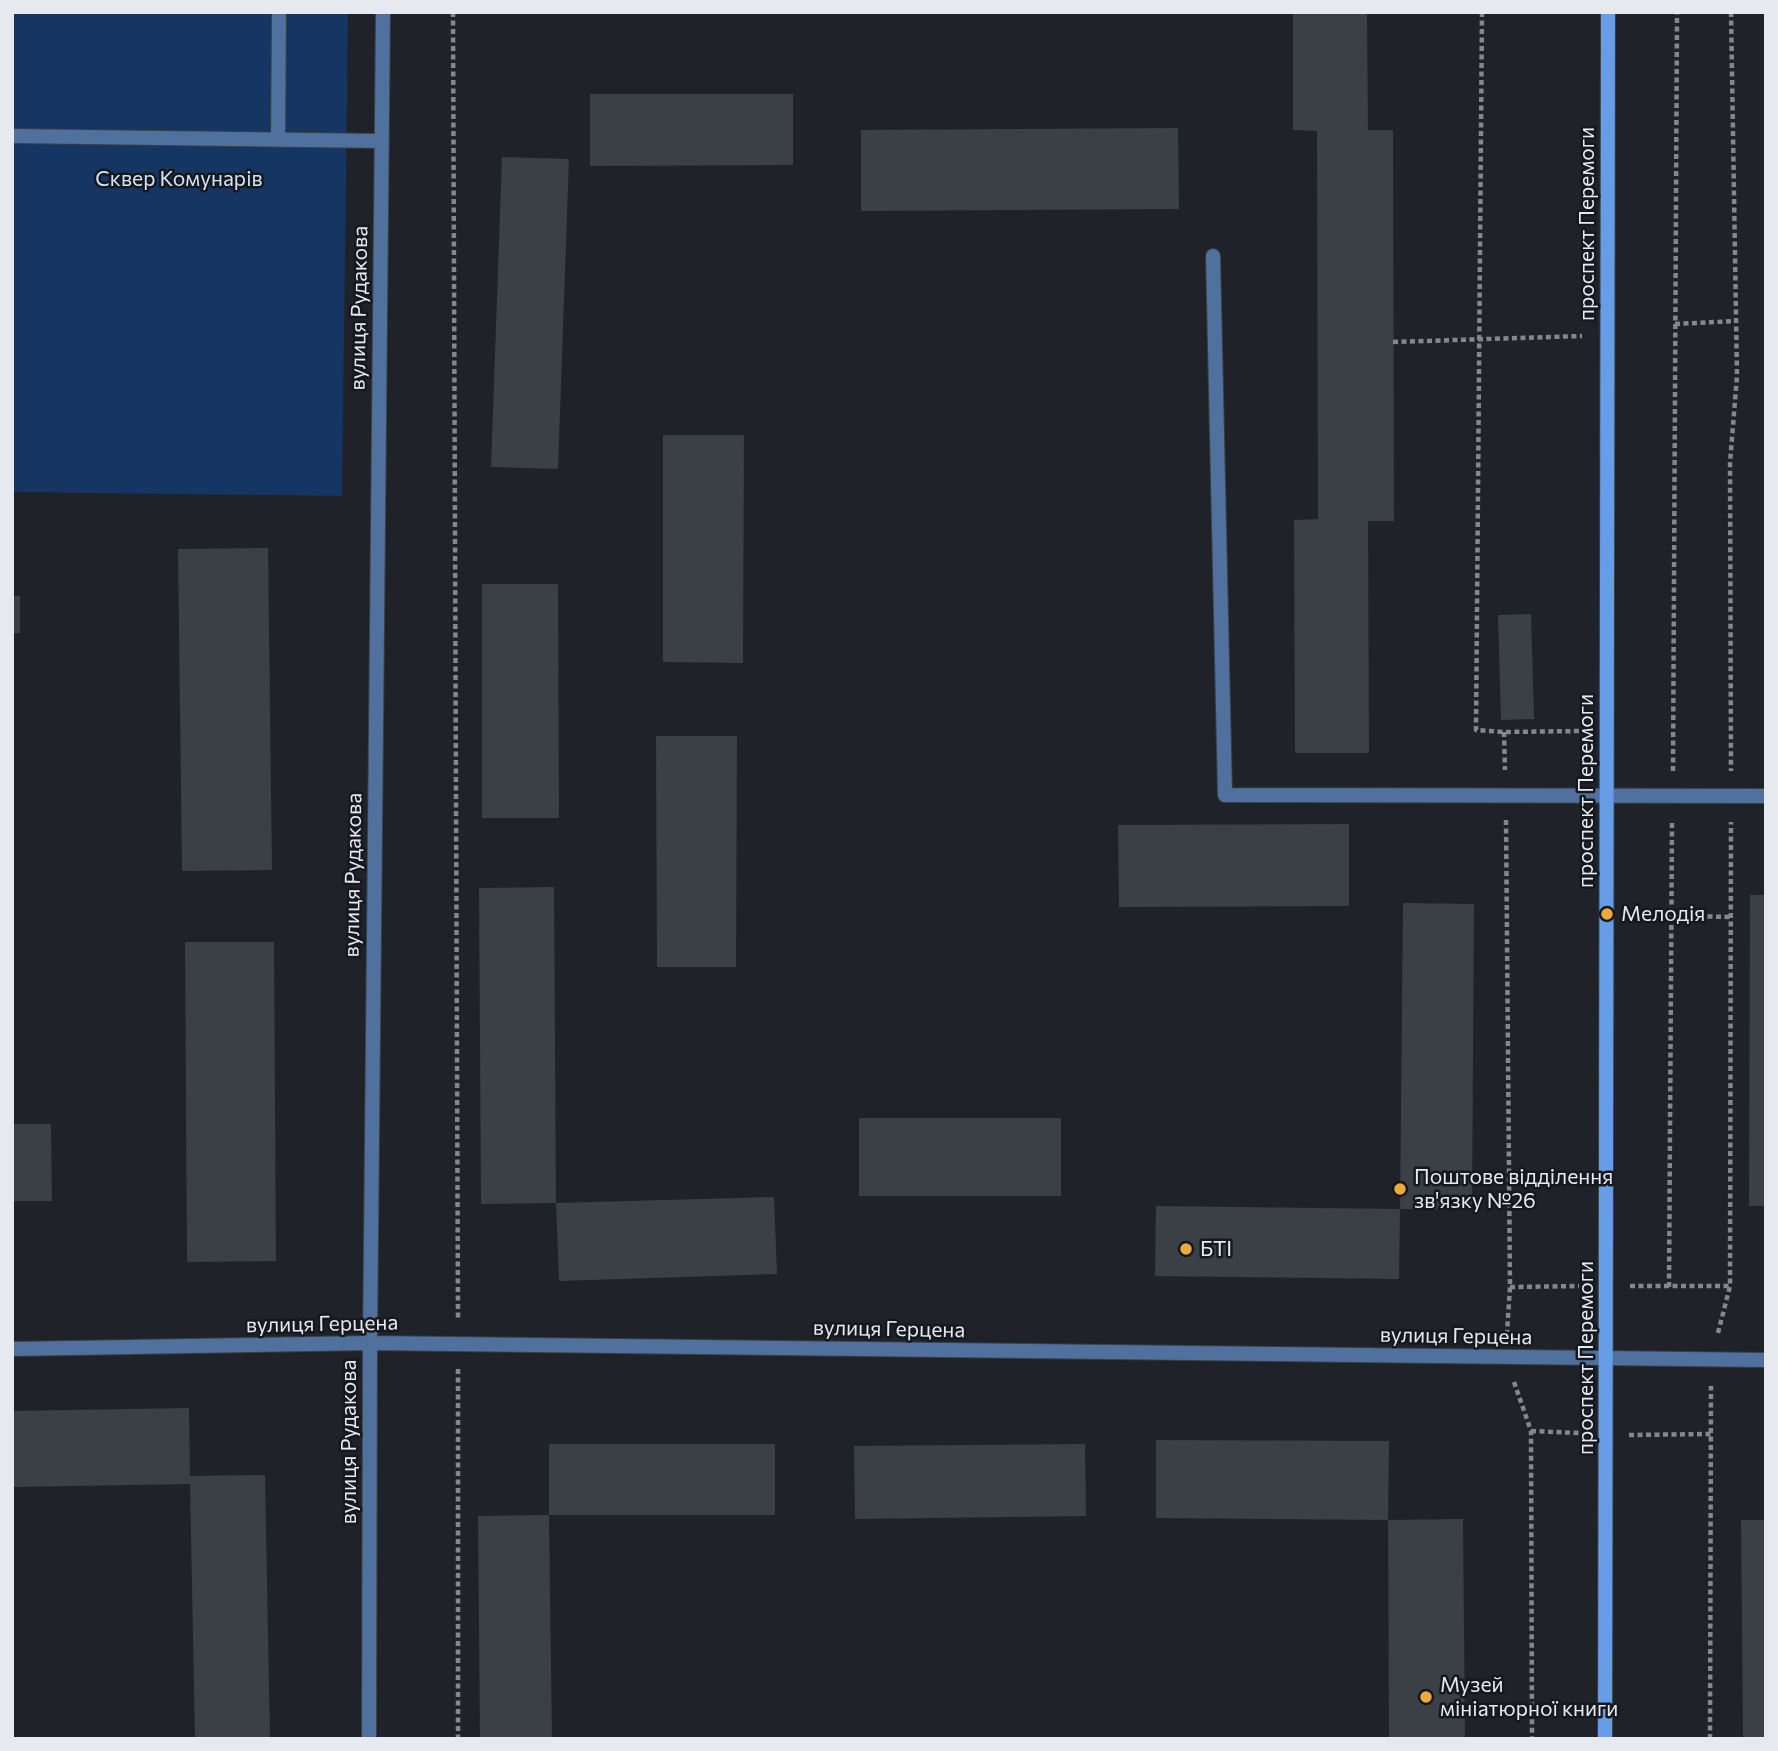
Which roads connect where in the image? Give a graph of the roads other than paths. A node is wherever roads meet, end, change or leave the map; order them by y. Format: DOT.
graph roads {
  1 [pos="279,12"];
  2 [pos="383,12"];
  3 [pos="1608,12"];
  4 [pos="12,136"];
  5 [pos="278,140"];
  6 [pos="381,141"];
  7 [pos="1213,256"];
  8 [pos="1607,795"];
  9 [pos="1766,796"];
  10 [pos="370,1343"];
  11 [pos="12,1349"];
  12 [pos="1607,1359"];
  13 [pos="1766,1360"];
  14 [pos="369,1739"];
  15 [pos="1605,1739"];
  1 -- 5 [label="street"];
  2 -- 6 [label="street, вулиця Рудакова"];
  3 -- 8 [label="main road, проспект Перемоги"];
  4 -- 5 [label="street"];
  5 -- 6 [label="street"];
  6 -- 10 [label="street, вулиця Рудакова"];
  7 -- 8 [label="street"];
  8 -- 9 [label="street"];
  8 -- 12 [label="main road, проспект Перемоги"];
  10 -- 11 [label="street, вулиця Герцена"];
  10 -- 12 [label="street, вулиця Герцена"];
  10 -- 14 [label="street, вулиця Рудакова"];
  12 -- 13 [label="street, вулиця Герцена"];
  12 -- 15 [label="main road, проспект Перемоги"];
}
